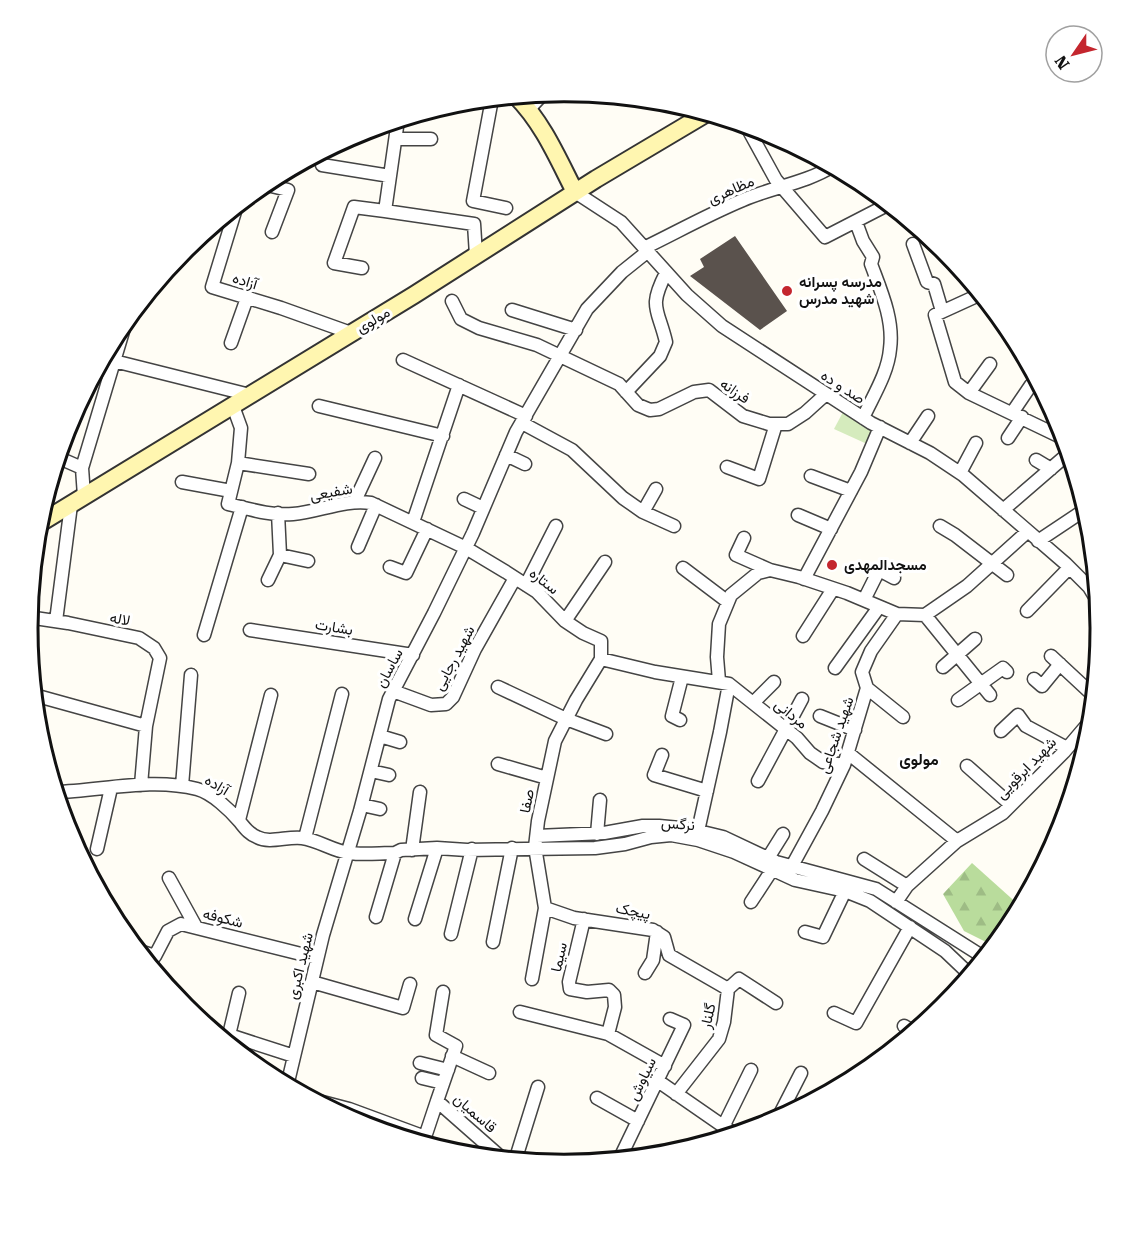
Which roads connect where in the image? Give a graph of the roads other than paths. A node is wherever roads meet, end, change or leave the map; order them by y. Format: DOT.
graph roads {
  1 [pos="535,103"];
  2 [pos="524,104"];
  3 [pos="490,108"];
  4 [pos="529,109"];
  5 [pos="697,119"];
  6 [pos="397,129"];
  7 [pos="753,137"];
  8 [pos="396,139"];
  9 [pos="431,139"];
  10 [pos="322,165"];
  11 [pos="824,172"];
  12 [pos="390,176"];
  13 [pos="780,186"];
  14 [pos="277,187"];
  15 [pos="575,192"];
  16 [pos="506,208"];
  17 [pos="882,208"];
  18 [pos="385,211"];
  19 [pos="232,220"];
  20 [pos="856,222"];
  21 [pos="272,232"];
  22 [pos="914,244"];
  23 [pos="645,250"];
  24 [pos="476,255"];
  25 [pos="362,268"];
  26 [pos="666,273"];
  27 [pos="247,297"];
  28 [pos="973,297"];
  29 [pos="452,301"];
  30 [pos="512,310"];
  31 [pos="939,313"];
  32 [pos="576,330"];
  33 [pos="351,333"];
  34 [pos="231,343"];
  35 [pos="117,351"];
  36 [pos="561,357"];
  37 [pos="403,360"];
  38 [pos="114,362"];
  39 [pos="990,364"];
  40 [pos="459,385"];
  41 [pos="1031,385"];
  42 [pos="626,392"];
  43 [pos="969,393"];
  44 [pos="826,394"];
  45 [pos="250,395"];
  46 [pos="233,406"];
  47 [pos="319,406"];
  48 [pos="1017,415"];
  49 [pos="928,416"];
  50 [pos="863,418"];
  51 [pos="524,419"];
  52 [pos="776,424"];
  53 [pos="880,427"];
  54 [pos="1051,429"];
  55 [pos="442,436"];
  56 [pos="1008,438"];
  57 [pos="910,443"];
  58 [pos="976,443"];
  59 [pos="506,454"];
  60 [pos="375,458"];
  61 [pos="1063,459"];
  62 [pos="65,460"];
  63 [pos="1036,460"];
  64 [pos="238,463"];
  65 [pos="525,464"];
  66 [pos="727,467"];
  67 [pos="82,468"];
  68 [pos="1051,469"];
  69 [pos="960,473"];
  70 [pos="309,474"];
  71 [pos="811,476"];
  72 [pos="182,482"];
  73 [pos="656,489"];
  74 [pos="851,491"];
  75 [pos="231,492"];
  76 [pos="464,499"];
  77 [pos="78,501"];
  78 [pos="355,501"];
  79 [pos="376,505"];
  80 [pos="242,507"];
  81 [pos="483,508"];
  82 [pos="1003,510"];
  83 [pos="644,512"];
  84 [pos="278,513"];
  85 [pos="798,515"];
  86 [pos="1078,515"];
  87 [pos="50,518"];
  88 [pos="413,522"];
  89 [pos="556,526"];
  90 [pos="674,526"];
  91 [pos="939,526"];
  92 [pos="427,529"];
  93 [pos="831,529"];
  94 [pos="1027,532"];
  95 [pos="744,538"];
  96 [pos="1038,541"];
  97 [pos="358,547"];
  98 [pos="466,548"];
  99 [pos="280,555"];
  100 [pos="308,561"];
  101 [pos="605,562"];
  102 [pos="993,565"];
  103 [pos="390,567"];
  104 [pos="683,568"];
  105 [pos="1070,568"];
  106 [pos="770,570"];
  107 [pos="1006,575"];
  108 [pos="894,578"];
  109 [pos="804,579"];
  110 [pos="268,580"];
  111 [pos="521,582"];
  112 [pos="1088,585"];
  113 [pos="833,589"];
  114 [pos="864,600"];
  115 [pos="728,602"];
  116 [pos="879,607"];
  117 [pos="1027,611"];
  118 [pos="897,614"];
  119 [pos="925,615"];
  120 [pos="38,618"];
  121 [pos="56,621"];
  122 [pos="565,621"];
  123 [pos="250,630"];
  124 [pos="204,634"];
  125 [pos="803,636"];
  126 [pos="975,639"];
  127 [pos="412,655"];
  128 [pos="957,655"];
  129 [pos="601,659"];
  130 [pos="943,667"];
  131 [pos="835,668"];
  132 [pos="1007,672"];
  133 [pos="191,675"];
  134 [pos="682,677"];
  135 [pos="1034,679"];
  136 [pos="724,682"];
  137 [pos="774,682"];
  138 [pos="981,683"];
  139 [pos="498,687"];
  140 [pos="867,688"];
  141 [pos="1087,689"];
  142 [pos="393,691"];
  143 [pos="342,694"];
  144 [pos="271,695"];
  145 [pos="990,695"];
  146 [pos="42,697"];
  147 [pos="802,699"];
  148 [pos="958,700"];
  149 [pos="753,703"];
  150 [pos="820,716"];
  151 [pos="903,717"];
  152 [pos="566,719"];
  153 [pos="680,720"];
  154 [pos="146,726"];
  155 [pos="786,729"];
  156 [pos="855,730"];
  157 [pos="1001,730"];
  158 [pos="606,734"];
  159 [pos="1079,734"];
  160 [pos="380,736"];
  161 [pos="400,742"];
  162 [pos="1067,748"];
  163 [pos="662,755"];
  164 [pos="846,759"];
  165 [pos="498,764"];
  166 [pos="967,766"];
  167 [pos="371,771"];
  168 [pos="388,775"];
  169 [pos="547,778"];
  170 [pos="758,781"];
  171 [pos="141,785"];
  172 [pos="182,786"];
  173 [pos="111,788"];
  174 [pos="63,791"];
  175 [pos="707,791"];
  176 [pos="420,792"];
  177 [pos="600,800"];
  178 [pos="362,805"];
  179 [pos="1011,806"];
  180 [pos="380,809"];
  181 [pos="239,820"];
  182 [pos="698,831"];
  183 [pos="597,834"];
  184 [pos="783,834"];
  185 [pos="305,838"];
  186 [pos="957,841"];
  187 [pos="536,842"];
  188 [pos="437,848"];
  189 [pos="512,848"];
  190 [pos="97,849"];
  191 [pos="471,849"];
  192 [pos="412,850"];
  193 [pos="348,854"];
  194 [pos="395,854"];
  195 [pos="864,859"];
  196 [pos="770,864"];
  197 [pos="792,866"];
  198 [pos="169,878"];
  199 [pos="908,886"];
  200 [pos="845,891"];
  201 [pos="751,902"];
  202 [pos="896,902"];
  203 [pos="545,908"];
  204 [pos="376,917"];
  205 [pos="415,919"];
  206 [pos="584,919"];
  207 [pos="196,927"];
  208 [pos="910,927"];
  209 [pos="657,932"];
  210 [pos="805,932"];
  211 [pos="451,934"];
  212 [pos="493,942"];
  213 [pos="978,954"];
  214 [pos="151,955"];
  215 [pos="155,956"];
  216 [pos="318,958"];
  217 [pos="154,959"];
  218 [pos="965,970"];
  219 [pos="645,973"];
  220 [pos="532,979"];
  221 [pos="312,982"];
  222 [pos="410,984"];
  223 [pos="728,989"];
  224 [pos="443,992"];
  225 [pos="239,993"];
  226 [pos="776,1003"];
  227 [pos="520,1012"];
  228 [pos="834,1013"];
  229 [pos="670,1018"];
  230 [pos="229,1034"];
  231 [pos="608,1034"];
  232 [pos="231,1036"];
  233 [pos="294,1056"];
  234 [pos="452,1056"];
  235 [pos="420,1063"];
  236 [pos="665,1066"];
  237 [pos="448,1070"];
  238 [pos="751,1070"];
  239 [pos="489,1073"];
  240 [pos="801,1073"];
  241 [pos="289,1077"];
  242 [pos="422,1078"];
  243 [pos="658,1080"];
  244 [pos="443,1083"];
  245 [pos="538,1087"];
  246 [pos="676,1094"];
  247 [pos="597,1098"];
  248 [pos="437,1101"];
  249 [pos="784,1107"];
  250 [pos="363,1115"];
  251 [pos="638,1120"];
  252 [pos="723,1127"];
  253 [pos="726,1129"];
  254 [pos="408,1131"];
  255 [pos="425,1136"];
  256 [pos="492,1150"];
  257 [pos="623,1151"];
  258 [pos="518,1153"];
  1 -- 4 [label="street"];
  2 -- 4 [label="main road"];
  3 -- 16 [label="street"];
  4 -- 15 [label="main road"];
  5 -- 15 [label="main road, مولوی"];
  6 -- 8 [label="street"];
  7 -- 13 [label="street"];
  8 -- 9 [label="street"];
  8 -- 12 [label="street"];
  10 -- 12 [label="street"];
  11 -- 13 [label="street, مظاهری"];
  12 -- 18 [label="street"];
  13 -- 20 [label="street"];
  13 -- 23 [label="street, مظاهری"];
  14 -- 21 [label="street"];
  15 -- 23 [label="street, صد و ده"];
  15 -- 24 [label="main road, مولوی"];
  17 -- 20 [label="street"];
  18 -- 24 [label="street"];
  18 -- 25 [label="street"];
  19 -- 27 [label="street, آزاده"];
  20 -- 50 [label="street"];
  22 -- 31 [label="street"];
  23 -- 26 [label="street, صد و ده"];
  23 -- 32 [label="street, ساسان"];
  24 -- 33 [label="main road, مولوی"];
  26 -- 42 [label="street"];
  26 -- 44 [label="street, صد و ده"];
  27 -- 33 [label="street, آزاده"];
  27 -- 34 [label="street"];
  28 -- 31 [label="street"];
  29 -- 36 [label="street, فرزانه"];
  30 -- 32 [label="street"];
  31 -- 43 [label="street"];
  32 -- 36 [label="street, ساسان"];
  33 -- 45 [label="main road, مولوی"];
  35 -- 38 [label="street"];
  36 -- 42 [label="street, فرزانه"];
  36 -- 51 [label="street, ساسان"];
  37 -- 40 [label="street"];
  38 -- 45 [label="street"];
  38 -- 67 [label="street"];
  39 -- 43 [label="street"];
  40 -- 51 [label="street"];
  40 -- 55 [label="street"];
  41 -- 48 [label="street"];
  42 -- 52 [label="street, فرزانه"];
  43 -- 48 [label="street"];
  44 -- 50 [label="street, صد و ده"];
  44 -- 52 [label="street"];
  45 -- 46 [label="main road, مولوی"];
  46 -- 64 [label="street"];
  46 -- 77 [label="main road, مولوی"];
  47 -- 55 [label="street"];
  48 -- 54 [label="street"];
  48 -- 56 [label="street"];
  49 -- 57 [label="street"];
  50 -- 53 [label="street, صد و ده"];
  51 -- 59 [label="street, ساسان"];
  51 -- 83 [label="street"];
  52 -- 66 [label="street"];
  53 -- 57 [label="street, صد و ده"];
  53 -- 74 [label="street"];
  55 -- 88 [label="street"];
  57 -- 69 [label="street, صد و ده"];
  58 -- 69 [label="street"];
  59 -- 65 [label="street"];
  59 -- 81 [label="street, ساسان"];
  60 -- 78 [label="street"];
  61 -- 68 [label="street"];
  62 -- 67 [label="street"];
  63 -- 68 [label="street"];
  64 -- 70 [label="street"];
  64 -- 75 [label="street"];
  67 -- 77 [label="street"];
  68 -- 82 [label="street"];
  69 -- 82 [label="street, صد و ده"];
  71 -- 74 [label="street"];
  72 -- 75 [label="street"];
  73 -- 83 [label="street"];
  74 -- 93 [label="street"];
  75 -- 80 [label="street, شفیعی"];
  76 -- 81 [label="street"];
  77 -- 87 [label="main road, مولوی"];
  77 -- 121 [label="street"];
  78 -- 79 [label="street, شفیعی"];
  78 -- 84 [label="street, شفیعی"];
  79 -- 88 [label="street, شفیعی"];
  79 -- 97 [label="street"];
  80 -- 84 [label="street, شفیعی"];
  80 -- 124 [label="street"];
  81 -- 98 [label="street, ساسان"];
  82 -- 94 [label="street, صد و ده"];
  83 -- 90 [label="street"];
  84 -- 99 [label="street"];
  85 -- 93 [label="street"];
  86 -- 96 [label="street"];
  88 -- 92 [label="street, شفیعی"];
  89 -- 111 [label="street"];
  91 -- 102 [label="street"];
  92 -- 98 [label="street, شفیعی"];
  92 -- 103 [label="street"];
  93 -- 109 [label="street"];
  94 -- 96 [label="street, صد و ده"];
  94 -- 102 [label="street"];
  95 -- 106 [label="street"];
  96 -- 105 [label="street, صد و ده"];
  98 -- 111 [label="street, ستاره"];
  98 -- 127 [label="street, ساسان"];
  99 -- 100 [label="street"];
  99 -- 110 [label="street"];
  101 -- 122 [label="street"];
  102 -- 107 [label="street"];
  102 -- 119 [label="street"];
  104 -- 115 [label="street"];
  105 -- 112 [label="street, صد و ده"];
  105 -- 117 [label="street"];
  106 -- 109 [label="street"];
  106 -- 115 [label="street"];
  108 -- 114 [label="street"];
  109 -- 113 [label="street"];
  111 -- 122 [label="street, ستاره"];
  111 -- 142 [label="street, شهید رجایی"];
  113 -- 114 [label="street"];
  113 -- 125 [label="street"];
  114 -- 116 [label="street"];
  115 -- 136 [label="street"];
  116 -- 118 [label="street"];
  116 -- 131 [label="street"];
  118 -- 119 [label="street"];
  118 -- 140 [label="street, شهید شجاعی"];
  119 -- 128 [label="street"];
  120 -- 121 [label="street, لاله"];
  121 -- 154 [label="street, لاله"];
  122 -- 129 [label="street, ستاره"];
  123 -- 127 [label="street, بشارت"];
  126 -- 128 [label="street"];
  127 -- 142 [label="street, ساسان"];
  128 -- 130 [label="street"];
  128 -- 138 [label="street"];
  129 -- 134 [label="street"];
  129 -- 152 [label="street, صفا"];
  132 -- 138 [label="street"];
  133 -- 172 [label="street"];
  134 -- 136 [label="street"];
  134 -- 153 [label="street"];
  135 -- 141 [label="street"];
  136 -- 149 [label="street, مردانی"];
  136 -- 175 [label="street"];
  137 -- 149 [label="street"];
  138 -- 145 [label="street"];
  138 -- 148 [label="street"];
  139 -- 152 [label="street"];
  140 -- 151 [label="street"];
  140 -- 156 [label="street, شهید شجاعی"];
  142 -- 160 [label="street, ساسان"];
  143 -- 185 [label="street"];
  144 -- 181 [label="street"];
  146 -- 154 [label="street"];
  147 -- 155 [label="street"];
  149 -- 155 [label="street, مردانی"];
  150 -- 156 [label="street"];
  152 -- 158 [label="street"];
  152 -- 169 [label="street, صفا"];
  154 -- 171 [label="street, لاله"];
  155 -- 164 [label="street, مردانی"];
  155 -- 170 [label="street"];
  156 -- 164 [label="street, شهید شجاعی"];
  157 -- 162 [label="street"];
  159 -- 162 [label="street, شهید ابرقویی"];
  160 -- 161 [label="street"];
  160 -- 167 [label="street, ساسان"];
  162 -- 179 [label="street, شهید ابرقویی"];
  163 -- 175 [label="street"];
  164 -- 186 [label="street"];
  164 -- 197 [label="street, شهید شجاعی"];
  165 -- 169 [label="street"];
  166 -- 179 [label="street"];
  167 -- 168 [label="street"];
  167 -- 178 [label="street, ساسان"];
  169 -- 187 [label="street, صفا"];
  171 -- 172 [label="street, آزاده"];
  171 -- 173 [label="street, آزاده"];
  172 -- 181 [label="street, آزاده"];
  173 -- 174 [label="street, آزاده"];
  173 -- 190 [label="street"];
  175 -- 182 [label="street"];
  176 -- 192 [label="street"];
  177 -- 183 [label="street"];
  178 -- 180 [label="street"];
  178 -- 193 [label="street, ساسان"];
  179 -- 186 [label="street, شهید ابرقویی"];
  181 -- 185 [label="street, آزاده"];
  182 -- 183 [label="street, نرگس"];
  182 -- 196 [label="street, نرگس"];
  183 -- 187 [label="street, نرگس"];
  184 -- 196 [label="street"];
  185 -- 193 [label="street, آزاده"];
  186 -- 199 [label="street, شهید ابرقویی"];
  187 -- 189 [label="street, نرگس"];
  187 -- 196 [label="street, نرگس"];
  187 -- 203 [label="street, صفا"];
  188 -- 191 [label="street, نرگس"];
  188 -- 192 [label="street, نرگس"];
  188 -- 205 [label="street"];
  189 -- 191 [label="street, نرگس"];
  189 -- 212 [label="street"];
  191 -- 211 [label="street"];
  192 -- 194 [label="street, نرگس"];
  193 -- 194 [label="street, نرگس"];
  193 -- 216 [label="street, شهید اکبری"];
  194 -- 204 [label="street"];
  195 -- 199 [label="street"];
  196 -- 197 [label="street, نرگس"];
  196 -- 200 [label="street, نرگس"];
  196 -- 201 [label="street"];
  197 -- 202 [label="street, نرگس"];
  198 -- 207 [label="street"];
  199 -- 202 [label="street, شهید ابرقویی"];
  200 -- 208 [label="street, نرگس"];
  200 -- 210 [label="street"];
  202 -- 213 [label="street, نرگس"];
  203 -- 206 [label="street, پیچک"];
  203 -- 220 [label="street, صفا"];
  206 -- 209 [label="street, پیچک"];
  206 -- 231 [label="street, سیما"];
  207 -- 215 [label="street, شکوفه"];
  207 -- 216 [label="street, شکوفه"];
  208 -- 218 [label="street, نرگس"];
  208 -- 228 [label="street"];
  209 -- 219 [label="street"];
  209 -- 223 [label="street, پیچک"];
  214 -- 215 [label="street"];
  215 -- 217 [label="street, شکوفه"];
  216 -- 221 [label="street, شهید اکبری"];
  221 -- 222 [label="street"];
  221 -- 233 [label="street, شهید اکبری"];
  223 -- 226 [label="street, گلنار"];
  223 -- 246 [label="street, گلنار"];
  224 -- 234 [label="street"];
  225 -- 230 [label="street"];
  227 -- 231 [label="street"];
  229 -- 236 [label="street, سیاوش"];
  231 -- 236 [label="street"];
  232 -- 233 [label="street"];
  233 -- 241 [label="street, شهید اکبری"];
  234 -- 237 [label="street"];
  234 -- 239 [label="street"];
  235 -- 237 [label="street"];
  236 -- 243 [label="street, سیاوش"];
  237 -- 244 [label="street"];
  238 -- 252 [label="street"];
  240 -- 249 [label="street"];
  242 -- 244 [label="street"];
  243 -- 246 [label="street"];
  243 -- 251 [label="street, سیاوش"];
  244 -- 248 [label="street"];
  245 -- 258 [label="street"];
  246 -- 252 [label="street"];
  247 -- 251 [label="street"];
  248 -- 255 [label="street, قاسمیان"];
  248 -- 256 [label="street, قاسمیان"];
  250 -- 254 [label="street, قاسمیان"];
  251 -- 257 [label="street, سیاوش"];
  252 -- 253 [label="street"];
}
